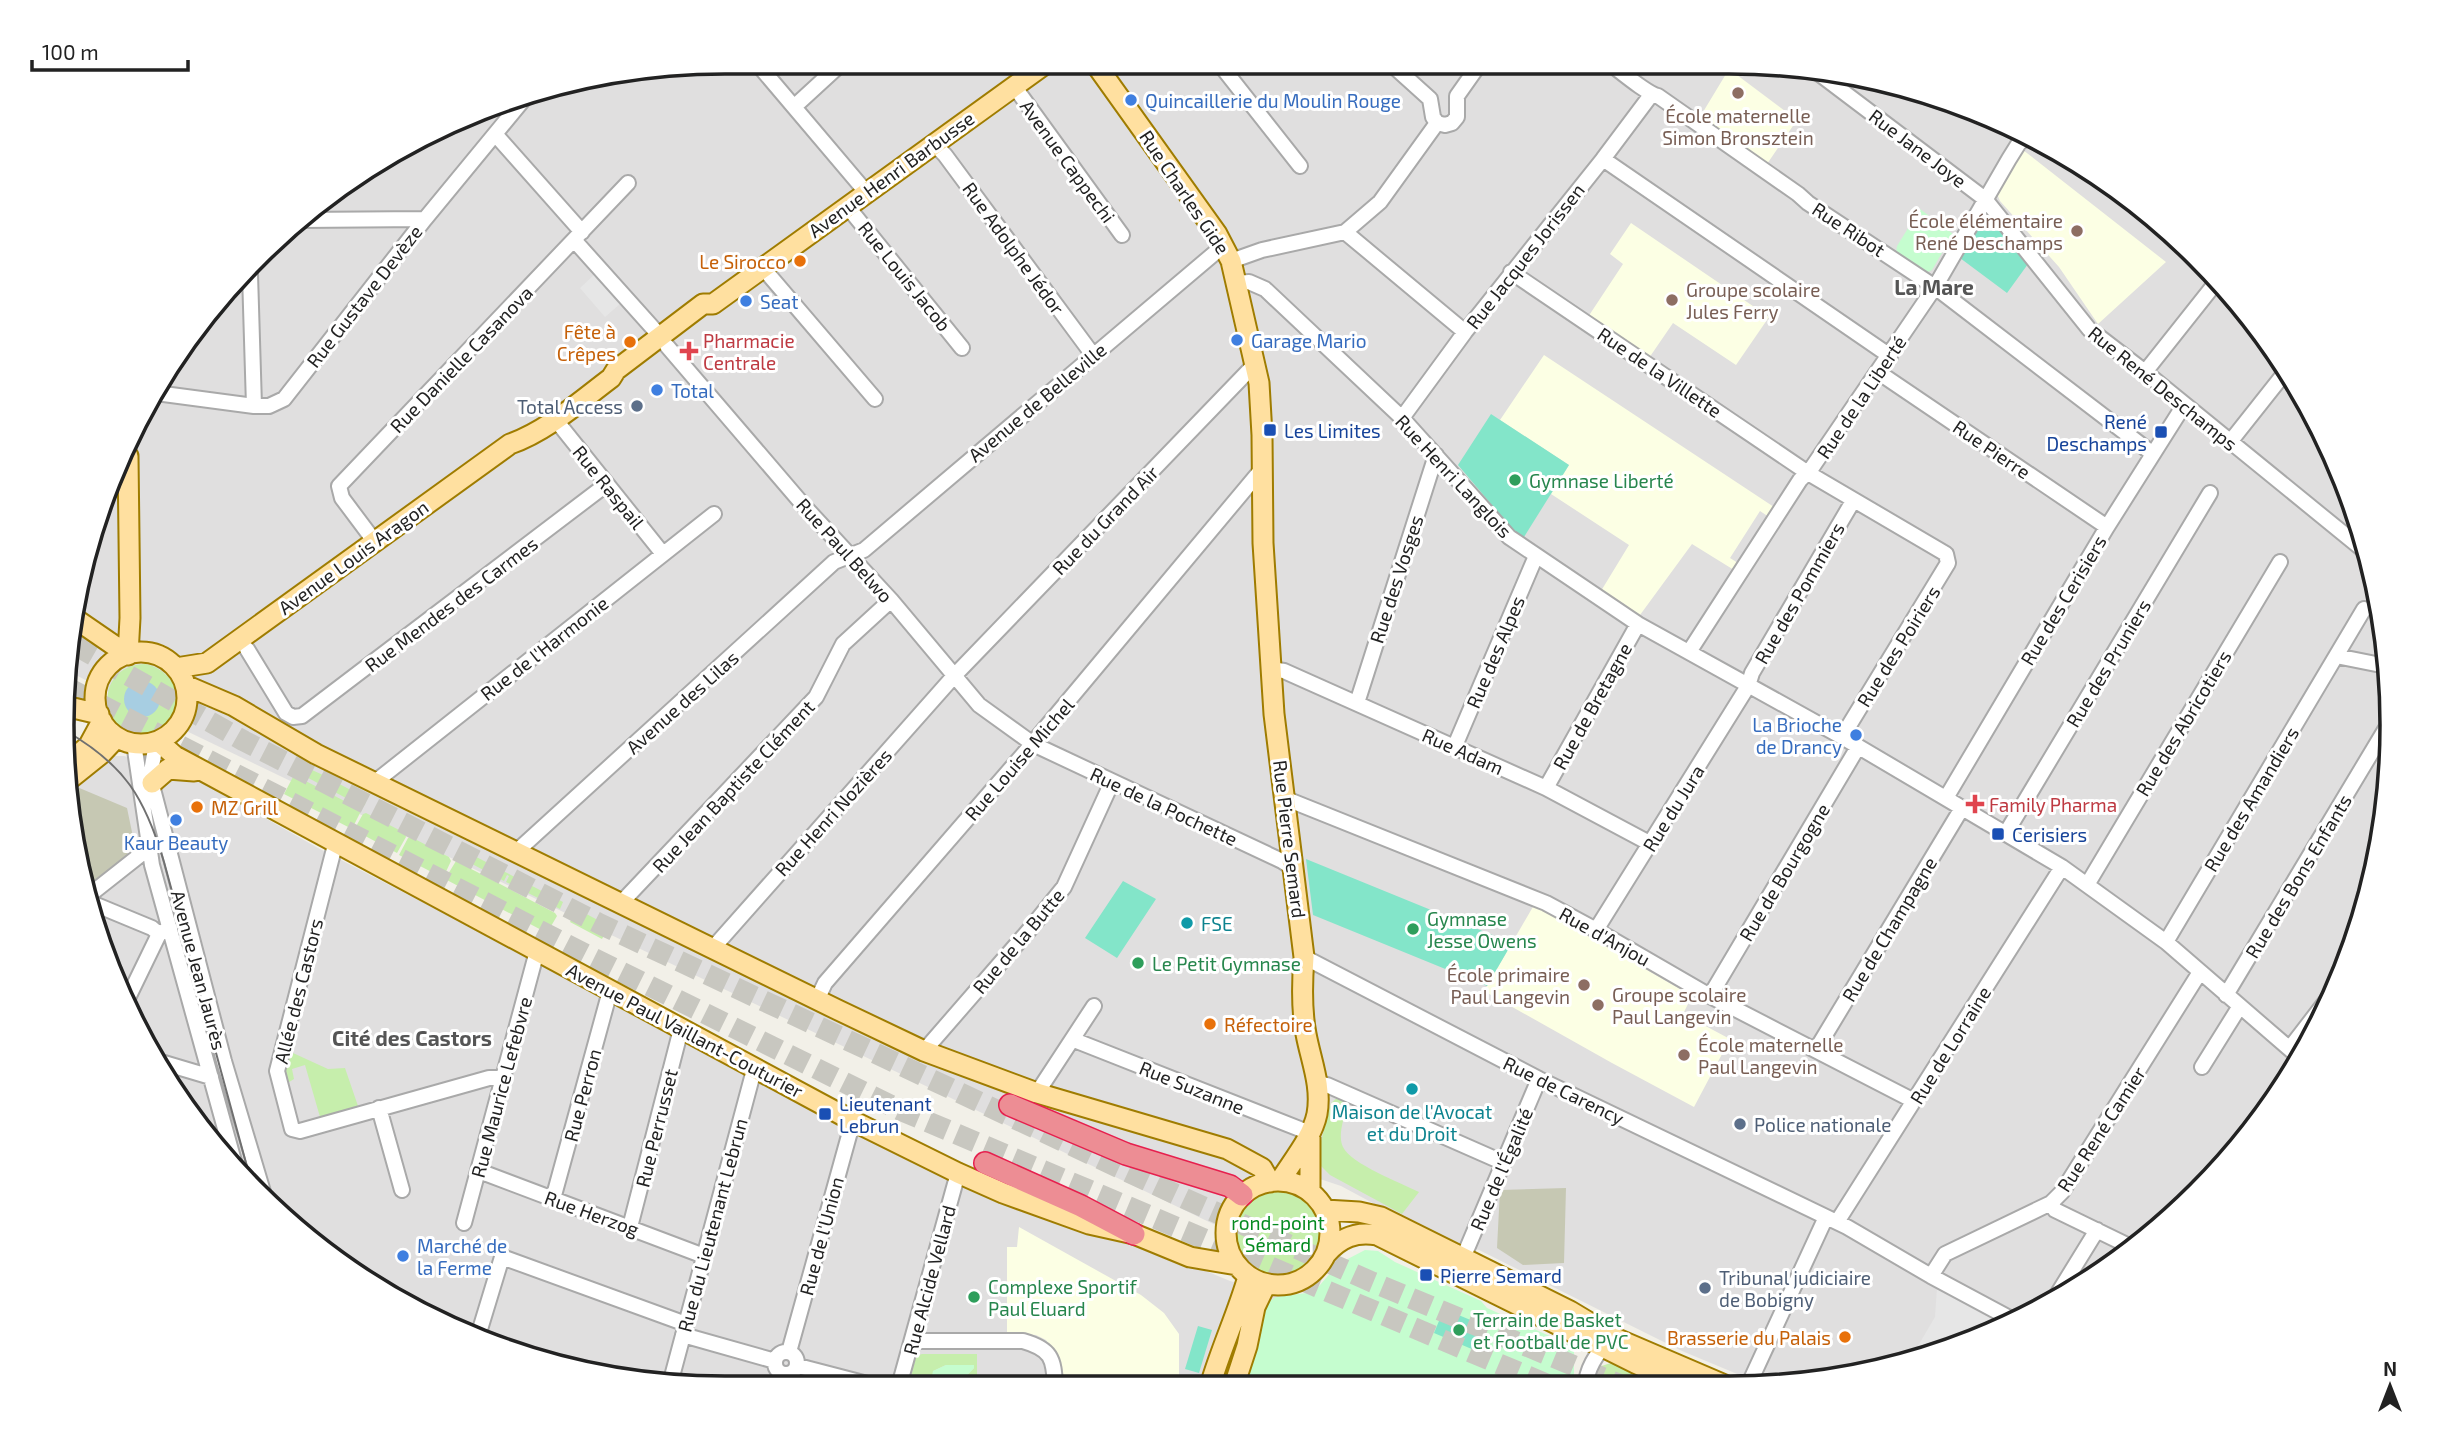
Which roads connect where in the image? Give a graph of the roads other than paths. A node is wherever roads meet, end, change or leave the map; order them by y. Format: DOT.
graph roads {
  1 [pos="766,74"];
  2 [pos="830,74"];
  3 [pos="1031,74"];
  4 [pos="1102,74"];
  5 [pos="1227,74"];
  6 [pos="1403,74"];
  7 [pos="1473,74"];
  8 [pos="1625,74"];
  9 [pos="1830,82"];
  10 [pos="1014,86"];
  11 [pos="1651,94"];
  12 [pos="794,106"];
  13 [pos="517,107"];
  14 [pos="1437,123"];
  15 [pos="495,134"];
  16 [pos="2020,143"];
  17 [pos="933,144"];
  18 [pos="1603,159"];
  19 [pos="1300,166"];
  20 [pos="628,183"];
  21 [pos="866,192"];
  22 [pos="1985,199"];
  23 [pos="847,206"];
  24 [pos="425,219"];
  25 [pos="313,220"];
  26 [pos="1345,232"];
  27 [pos="1122,235"];
  28 [pos="578,236"];
  29 [pos="1227,253"];
  30 [pos="1253,253"];
  31 [pos="763,268"];
  32 [pos="1511,272"];
  33 [pos="250,279"];
  34 [pos="1243,283"];
  35 [pos="1935,287"];
  36 [pos="735,288"];
  37 [pos="2212,288"];
  38 [pos="1465,332"];
  39 [pos="664,341"];
  40 [pos="962,348"];
  41 [pos="1093,355"];
  42 [pos="1890,356"];
  43 [pos="1256,363"];
  44 [pos="1878,372"];
  45 [pos="2145,372"];
  46 [pos="2280,379"];
  47 [pos="164,394"];
  48 [pos="875,399"];
  49 [pos="2185,405"];
  50 [pos="254,406"];
  51 [pos="1402,418"];
  52 [pos="555,419"];
  53 [pos="528,438"];
  54 [pos="2230,442"];
  55 [pos="2153,454"];
  56 [pos="1436,455"];
  57 [pos="128,464"];
  58 [pos="1262,469"];
  59 [pos="1808,473"];
  60 [pos="607,484"];
  61 [pos="2210,493"];
  62 [pos="1853,500"];
  63 [pos="714,514"];
  64 [pos="2107,527"];
  65 [pos="2353,541"];
  66 [pos="375,542"];
  67 [pos="1263,543"];
  68 [pos="663,554"];
  69 [pos="1946,554"];
  70 [pos="850,556"];
  71 [pos="1536,556"];
  72 [pos="2280,562"];
  73 [pos="891,600"];
  74 [pos="2364,609"];
  75 [pos="82,623"];
  76 [pos="1638,624"];
  77 [pos="247,649"];
  78 [pos="1689,652"];
  79 [pos="134,654"];
  80 [pos="2336,656"];
  81 [pos="2376,664"];
  82 [pos="1271,669"];
  83 [pos="180,677"];
  84 [pos="954,677"];
  85 [pos="1748,686"];
  86 [pos="1357,704"];
  87 [pos="74,709"];
  88 [pos="100,718"];
  89 [pos="1842,737"];
  90 [pos="125,740"];
  91 [pos="2379,740"];
  92 [pos="156,742"];
  93 [pos="1033,744"];
  94 [pos="1858,747"];
  95 [pos="1454,748"];
  96 [pos="75,758"];
  97 [pos="205,773"];
  98 [pos="76,774"];
  99 [pos="375,782"];
  100 [pos="1112,782"];
  101 [pos="152,783"];
  102 [pos="1546,788"];
  103 [pos="1284,797"];
  104 [pos="1946,798"];
  105 [pos="1962,808"];
  106 [pos="2006,833"];
  107 [pos="1651,844"];
  108 [pos="335,845"];
  109 [pos="149,848"];
  110 [pos="516,852"];
  111 [pos="2062,867"];
  112 [pos="1294,869"];
  113 [pos="2087,885"];
  114 [pos="95,890"];
  115 [pos="621,903"];
  116 [pos="100,906"];
  117 [pos="1596,930"];
  118 [pos="165,931"];
  119 [pos="2166,942"];
  120 [pos="713,948"];
  121 [pos="537,951"];
  122 [pos="1304,957"];
  123 [pos="2200,972"];
  124 [pos="610,991"];
  125 [pos="132,993"];
  126 [pos="2227,995"];
  127 [pos="1710,996"];
  128 [pos="817,1000"];
  129 [pos="1094,1006"];
  130 [pos="2240,1006"];
  131 [pos="681,1029"];
  132 [pos="1074,1040"];
  133 [pos="1816,1050"];
  134 [pos="2292,1050"];
  135 [pos="924,1051"];
  136 [pos="170,1065"];
  137 [pos="755,1066"];
  138 [pos="2202,1068"];
  139 [pos="211,1077"];
  140 [pos="502,1078"];
  141 [pos="1539,1079"];
  142 [pos="1318,1083"];
  143 [pos="1037,1093"];
  144 [pos="1914,1101"];
  145 [pos="1010,1105"];
  146 [pos="379,1108"];
  147 [pos="853,1121"];
  148 [pos="1310,1133"];
  149 [pos="231,1149"];
  150 [pos="1502,1162"];
  151 [pos="985,1163"];
  152 [pos="479,1171"];
  153 [pos="958,1173"];
  154 [pos="259,1180"];
  155 [pos="1275,1181"];
  156 [pos="402,1190"];
  157 [pos="1310,1191"];
  158 [pos="1242,1195"];
  159 [pos="553,1199"];
  160 [pos="2051,1203"];
  161 [pos="1325,1210"];
  162 [pos="1831,1220"];
  163 [pos="464,1223"];
  164 [pos="631,1227"];
  165 [pos="2097,1230"];
  166 [pos="1134,1234"];
  167 [pos="2123,1243"];
  168 [pos="1326,1254"];
  169 [pos="704,1256"];
  170 [pos="1463,1258"];
  171 [pos="1242,1271"];
  172 [pos="1931,1276"];
  173 [pos="2066,1281"];
  174 [pos="1266,1284"];
  175 [pos="2003,1314"];
  176 [pos="480,1328"];
  177 [pos="684,1329"];
  178 [pos="913,1341"];
  179 [pos="1604,1347"];
  180 [pos="789,1352"];
  181 [pos="1646,1353"];
  182 [pos="775,1361"];
  183 [pos="798,1366"];
  184 [pos="673,1373"];
  185 [pos="1754,1375"];
  186 [pos="780,1376"];
  187 [pos="788,1376"];
  188 [pos="837,1376"];
  189 [pos="902,1376"];
  190 [pos="1055,1376"];
  191 [pos="1213,1376"];
  192 [pos="1237,1376"];
  193 [pos="1586,1376"];
  194 [pos="1665,1376"];
  195 [pos="1702,1376"];
  1 -- 12 [label="street"];
  2 -- 12 [label="street"];
  3 -- 10 [label="main road, Avenue Henri Barbusse"];
  4 -- 29 [label="main road, Rue Charles Gide"];
  5 -- 19 [label="street"];
  6 -- 14 [label="street"];
  7 -- 14 [label="street"];
  8 -- 11 [label="street, Rue Ribot"];
  9 -- 22 [label="street, Rue Jane Joye"];
  10 -- 17 [label="main road, Avenue Henri Barbusse"];
  10 -- 27 [label="street, Avenue Cappechi"];
  11 -- 18 [label="street, Rue Jacques Jorissen"];
  11 -- 35 [label="street, Rue Ribot"];
  12 -- 21 [label="street"];
  13 -- 15 [label="street, Rue Gustave Devèze"];
  14 -- 26 [label="street"];
  15 -- 24 [label="street, Rue Gustave Devèze"];
  15 -- 28 [label="street, Rue Paul Belwo"];
  16 -- 22 [label="street, Rue de la Liberté"];
  17 -- 21 [label="main road, Avenue Henri Barbusse"];
  17 -- 41 [label="street, Rue Adolphe Jédor"];
  18 -- 32 [label="street, Rue Jacques Jorissen"];
  18 -- 42 [label="street"];
  20 -- 28 [label="street, Rue Danielle Casanova"];
  21 -- 23 [label="main road, Avenue Henri Barbusse"];
  22 -- 35 [label="street, Rue de la Liberté"];
  22 -- 45 [label="street, Rue René Deschamps"];
  23 -- 31 [label="main road, Avenue Henri Barbusse"];
  23 -- 40 [label="street, Rue Louis Jacob"];
  24 -- 25 [label="street"];
  24 -- 50 [label="street, Rue Gustave Devèze"];
  26 -- 30 [label="street, Avenue de Belleville"];
  26 -- 38 [label="street"];
  28 -- 39 [label="street, Rue Paul Belwo"];
  28 -- 66 [label="street, Rue Danielle Casanova"];
  29 -- 30 [label="street, Avenue de Belleville"];
  29 -- 34 [label="main road, Rue Charles Gide"];
  29 -- 41 [label="street, Avenue de Belleville"];
  30 -- 34 [label="street"];
  31 -- 36 [label="main road, Avenue Henri Barbusse"];
  31 -- 48 [label="street"];
  32 -- 38 [label="street, Rue Jacques Jorissen"];
  32 -- 59 [label="street, Rue de la Villette"];
  33 -- 50 [label="street"];
  34 -- 43 [label="main road, Rue Charles Gide"];
  34 -- 51 [label="street, Rue Henri Langlois"];
  35 -- 42 [label="street, Rue de la Liberté"];
  35 -- 55 [label="street, Rue Ribot"];
  36 -- 39 [label="main road, Avenue Louis Aragon"];
  37 -- 45 [label="street"];
  38 -- 51 [label="street, Rue Jacques Jorissen"];
  39 -- 52 [label="main road, Avenue Louis Aragon"];
  39 -- 70 [label="street, Rue Paul Belwo"];
  41 -- 70 [label="street, Avenue de Belleville"];
  42 -- 44 [label="street, Rue de la Liberté"];
  43 -- 58 [label="main road, Rue Charles Gide"];
  43 -- 84 [label="street, Rue du Grand Air"];
  44 -- 59 [label="street, Rue de la Liberté"];
  44 -- 64 [label="street, Rue Pierre"];
  45 -- 49 [label="street, Rue René Deschamps"];
  46 -- 54 [label="street"];
  47 -- 50 [label="street, Rue Gustave Devèze"];
  49 -- 54 [label="street, Rue René Deschamps"];
  49 -- 55 [label="street, Rue des Cerisiers"];
  51 -- 56 [label="street, Rue Henri Langlois"];
  52 -- 53 [label="main road, Avenue Louis Aragon"];
  52 -- 60 [label="street, Rue Raspail"];
  53 -- 66 [label="main road, Avenue Louis Aragon"];
  53 -- 77 [label="main road, Avenue Louis Aragon"];
  54 -- 65 [label="street, Rue René Deschamps"];
  55 -- 64 [label="street, Rue des Cerisiers"];
  56 -- 71 [label="street, Rue Henri Langlois"];
  56 -- 86 [label="street, Rue des Vosges"];
  57 -- 79 [label="main road"];
  58 -- 67 [label="main road, Rue Charles Gide"];
  58 -- 93 [label="street, Rue Louise Michel"];
  59 -- 62 [label="street, Rue de la Villette"];
  59 -- 78 [label="street, Rue de la Liberté"];
  60 -- 68 [label="street, Rue Raspail"];
  60 -- 77 [label="street, Rue Mendes des Carmes"];
  61 -- 106 [label="street, Rue des Pruniers"];
  62 -- 69 [label="street, Rue de la Villette"];
  62 -- 85 [label="street, Rue des Pommiers"];
  63 -- 68 [label="street, Rue de l'Harmonie"];
  64 -- 104 [label="street, Rue des Cerisiers"];
  66 -- 83 [label="main road, Avenue Louis Aragon"];
  67 -- 82 [label="main road, Rue Pierre Semard"];
  68 -- 99 [label="street, Rue de l'Harmonie"];
  69 -- 89 [label="street, Rue des Poiriers"];
  70 -- 73 [label="street, Rue Paul Belwo"];
  70 -- 110 [label="street, Avenue des Lilas"];
  71 -- 76 [label="street, Rue Henri Langlois"];
  71 -- 95 [label="street, Rue des Alpes"];
  72 -- 113 [label="street, Rue des Abricotiers"];
  73 -- 84 [label="street, Rue Paul Belwo"];
  73 -- 115 [label="street, Rue Jean Baptiste Clément"];
  74 -- 80 [label="street, Rue des Amandiers"];
  75 -- 79 [label="main road"];
  76 -- 78 [label="street, Rue Henri Langlois"];
  76 -- 102 [label="street, Rue de Bretagne"];
  77 -- 83 [label="main road, Avenue Louis Aragon"];
  78 -- 85 [label="street, Rue Henri Langlois"];
  79 -- 83 [label="main road"];
  79 -- 88 [label="main road"];
  80 -- 81 [label="street"];
  80 -- 119 [label="street, Rue des Amandiers"];
  82 -- 86 [label="street, Rue Adam"];
  82 -- 103 [label="main road, Rue Pierre Semard"];
  83 -- 92 [label="main road"];
  83 -- 99 [label="main road"];
  84 -- 93 [label="street, Rue Paul Belwo"];
  84 -- 120 [label="street, Rue Henri Nozières"];
  85 -- 89 [label="street, Rue Henri Langlois"];
  85 -- 107 [label="street, Rue du Jura"];
  86 -- 95 [label="street, Rue Adam"];
  87 -- 88 [label="main road"];
  88 -- 90 [label="main road"];
  88 -- 96 [label="main road"];
  89 -- 94 [label="street, Rue Henri Langlois"];
  90 -- 92 [label="main road"];
  90 -- 98 [label="main road"];
  90 -- 109 [label="street, Avenue Jean Jaurès"];
  91 -- 126 [label="street, Rue des Bons Enfants"];
  92 -- 97 [label="main road, Avenue Paul Vaillant-Couturier"];
  92 -- 101 [label="street, Avenue Jean Jaurès"];
  93 -- 100 [label="street, Rue de la Pochette"];
  93 -- 128 [label="street, Rue Louise Michel"];
  94 -- 104 [label="street, Rue Henri Langlois"];
  94 -- 127 [label="street, Rue de Bourgogne"];
  95 -- 102 [label="street, Rue Adam"];
  97 -- 101 [label="main road"];
  97 -- 108 [label="main road, Avenue Paul Vaillant-Couturier"];
  99 -- 110 [label="main road"];
  100 -- 112 [label="street, Rue de la Pochette"];
  100 -- 135 [label="street, Rue de la Butte"];
  101 -- 154 [label="street, Avenue Jean Jaurès"];
  102 -- 107 [label="street, Rue Adam"];
  103 -- 112 [label="main road, Rue Pierre Semard"];
  103 -- 117 [label="street, Rue d'Anjou"];
  104 -- 105 [label="street, Rue Henri Langlois"];
  105 -- 106 [label="street, Rue Henri Langlois"];
  105 -- 133 [label="street, Rue de Champagne"];
  106 -- 111 [label="street, Rue Henri Langlois"];
  107 -- 117 [label="street, Rue du Jura"];
  108 -- 121 [label="main road, Avenue Paul Vaillant-Couturier"];
  108 -- 146 [label="street, Allée des Castors"];
  109 -- 114 [label="street"];
  109 -- 118 [label="street, Avenue Jean Jaurès"];
  110 -- 115 [label="main road"];
  111 -- 113 [label="street, Rue Henri Langlois"];
  111 -- 144 [label="street, Rue de Lorraine"];
  112 -- 122 [label="main road, Rue Pierre Semard"];
  113 -- 119 [label="street, Rue Henri Langlois"];
  115 -- 120 [label="main road"];
  116 -- 118 [label="street"];
  117 -- 127 [label="street, Rue d'Anjou"];
  118 -- 125 [label="street"];
  118 -- 139 [label="street, Avenue Jean Jaurès"];
  119 -- 123 [label="street, Rue Henri Langlois"];
  120 -- 128 [label="main road"];
  121 -- 124 [label="main road, Avenue Paul Vaillant-Couturier"];
  121 -- 140 [label="street, Rue Maurice Lefebvre"];
  122 -- 141 [label="street, Rue de Carency"];
  122 -- 142 [label="main road, Rue Pierre Semard"];
  123 -- 126 [label="street, Rue Henri Langlois"];
  123 -- 160 [label="street, Rue René Camier"];
  124 -- 131 [label="main road, Avenue Paul Vaillant-Couturier"];
  124 -- 159 [label="street, Rue Perron"];
  126 -- 130 [label="street, Rue Henri Langlois"];
  127 -- 133 [label="street, Rue d'Anjou"];
  128 -- 135 [label="main road"];
  129 -- 132 [label="street"];
  130 -- 134 [label="street, Rue Henri Langlois"];
  130 -- 138 [label="street"];
  131 -- 137 [label="main road, Avenue Paul Vaillant-Couturier"];
  131 -- 164 [label="street, Rue Perrusset"];
  132 -- 143 [label="street"];
  132 -- 148 [label="street, Rue Suzanne"];
  133 -- 144 [label="street, Rue d'Anjou"];
  135 -- 143 [label="main road"];
  136 -- 139 [label="street"];
  137 -- 147 [label="main road, Avenue Paul Vaillant-Couturier"];
  137 -- 169 [label="street, Rue du Lieutenant Lebrun"];
  139 -- 149 [label="street, Avenue Jean Jaurès"];
  140 -- 146 [label="street, Allée des Castors"];
  140 -- 152 [label="street, Rue Maurice Lefebvre"];
  141 -- 150 [label="street, Rue de l'Égalité"];
  141 -- 162 [label="street, Rue de Carency"];
  142 -- 148 [label="main road, Rue Pierre Semard"];
  142 -- 150 [label="street"];
  143 -- 155 [label="main road"];
  144 -- 162 [label="street, Rue de Lorraine"];
  145 -- 158 [label="highway"];
  146 -- 156 [label="street"];
  147 -- 153 [label="main road, Avenue Paul Vaillant-Couturier"];
  147 -- 180 [label="street, Rue de l'Union"];
  148 -- 155 [label="main road, Rue Pierre Semard"];
  148 -- 157 [label="main road, Rue Pierre Semard"];
  150 -- 170 [label="street, Rue de l'Égalité"];
  151 -- 166 [label="highway"];
  152 -- 159 [label="street, Rue Herzog"];
  152 -- 163 [label="street, Rue Maurice Lefebvre"];
  153 -- 166 [label="main road, Avenue Paul Vaillant-Couturier"];
  153 -- 178 [label="street, Rue Alcide Vellard"];
  155 -- 157 [label="main road"];
  155 -- 158 [label="main road"];
  157 -- 161 [label="main road"];
  158 -- 171 [label="main road"];
  159 -- 164 [label="street, Rue Herzog"];
  160 -- 165 [label="street"];
  160 -- 172 [label="street, Rue René Camier"];
  161 -- 168 [label="main road"];
  161 -- 170 [label="main road"];
  162 -- 172 [label="street"];
  162 -- 185 [label="street, Rue de Lorraine"];
  164 -- 169 [label="street, Rue Herzog"];
  165 -- 167 [label="street"];
  165 -- 173 [label="street"];
  166 -- 171 [label="main road, Avenue Paul Vaillant-Couturier"];
  168 -- 174 [label="main road"];
  168 -- 179 [label="main road"];
  169 -- 177 [label="street, Rue du Lieutenant Lebrun"];
  170 -- 181 [label="main road"];
  171 -- 174 [label="main road"];
  171 -- 191 [label="main road"];
  172 -- 175 [label="street"];
  174 -- 192 [label="main road"];
  176 -- 177 [label="street"];
  177 -- 182 [label="street"];
  177 -- 184 [label="street, Rue du Lieutenant Lebrun"];
  178 -- 189 [label="street, Rue Alcide Vellard"];
  178 -- 190 [label="street"];
  179 -- 181 [label="street"];
  179 -- 193 [label="street"];
  179 -- 194 [label="main road"];
  180 -- 182 [label="street"];
  180 -- 183 [label="street"];
  181 -- 195 [label="main road"];
  182 -- 186 [label="street"];
  183 -- 187 [label="street"];
  183 -- 188 [label="street"];
}
